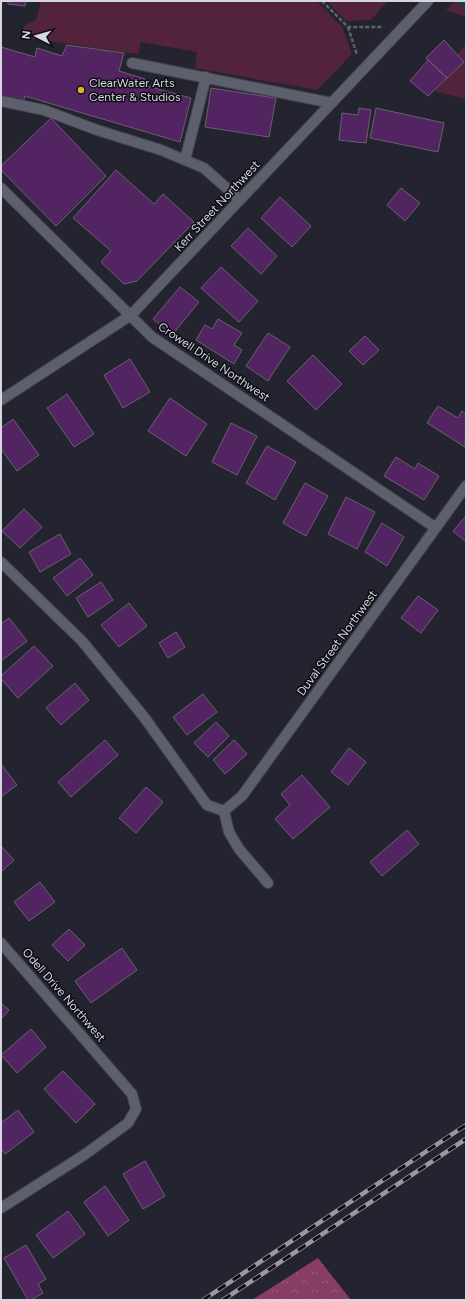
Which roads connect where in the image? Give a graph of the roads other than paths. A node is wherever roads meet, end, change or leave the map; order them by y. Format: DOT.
graph roads {
  1 [pos="428,1"];
  2 [pos="132,63"];
  3 [pos="206,78"];
  4 [pos="1,101"];
  5 [pos="332,103"];
  6 [pos="185,160"];
  7 [pos="1,188"];
  8 [pos="240,200"];
  9 [pos="131,315"];
  10 [pos="1,400"];
  11 [pos="466,486"];
  12 [pos="436,528"];
  13 [pos="1,562"];
  14 [pos="224,811"];
  15 [pos="268,883"];
  16 [pos="1,943"];
  17 [pos="1,1208"];
  1 -- 5 [label="street, Kerr Street Northwest"];
  2 -- 3 [label="street"];
  3 -- 5 [label="street"];
  3 -- 6 [label="street"];
  4 -- 6 [label="street"];
  5 -- 8 [label="street, Kerr Street Northwest"];
  6 -- 8 [label="street"];
  7 -- 9 [label="street, Crowell Drive Northwest"];
  8 -- 9 [label="street, Kerr Street Northwest"];
  9 -- 10 [label="street, Kerr Street Northwest"];
  9 -- 12 [label="street, Crowell Drive Northwest"];
  11 -- 12 [label="street, Duval Street Northwest"];
  12 -- 14 [label="street, Duval Street Northwest"];
  13 -- 14 [label="street"];
  14 -- 15 [label="street"];
  16 -- 17 [label="street, Odell Drive Northwest"];
}
